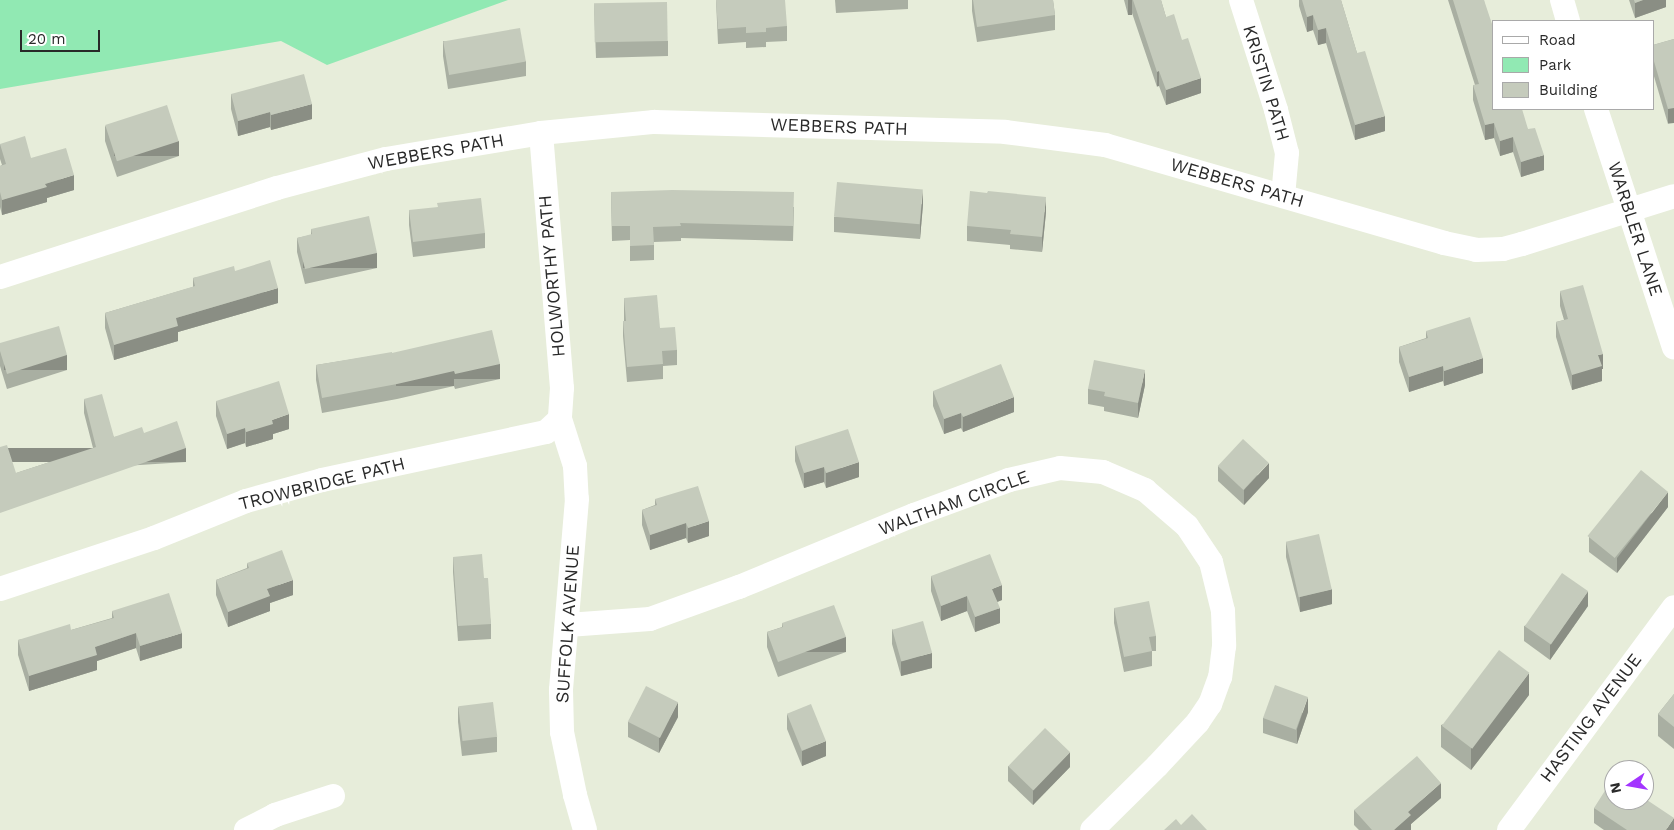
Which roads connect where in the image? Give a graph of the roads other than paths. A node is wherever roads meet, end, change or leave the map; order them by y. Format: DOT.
graph roads {
  1 [pos="1240,0"];
  2 [pos="1562,0"];
  3 [pos="1568,20"];
  4 [pos="1596,110"];
  5 [pos="541,134"];
  6 [pos="1283,196"];
  7 [pos="1674,196"];
  8 [pos="1629,212"];
  9 [pos="0,277"];
  10 [pos="1674,348"];
  11 [pos="560,418"];
  12 [pos="0,589"];
  13 [pos="1674,607"];
  14 [pos="568,625"];
  15 [pos="333,796"];
  16 [pos="246,830"];
  17 [pos="585,830"];
  18 [pos="1092,830"];
  19 [pos="1509,830"];
  1 -- 6 [label="street, KRISTIN PATH"];
  2 -- 3 [label="street"];
  4 -- 8 [label="street, WARBLER LANE"];
  5 -- 6 [label="street, WEBBERS PATH"];
  5 -- 9 [label="street, WEBBERS PATH"];
  5 -- 11 [label="street, HOLWORTHY PATH"];
  6 -- 8 [label="street, WEBBERS PATH"];
  7 -- 8 [label="street, WEBBERS PATH"];
  8 -- 10 [label="street, WARBLER LANE"];
  11 -- 12 [label="street, TROWBRIDGE PATH"];
  11 -- 14 [label="street, SUFFOLK AVENUE"];
  13 -- 19 [label="street, HASTING AVENUE"];
  14 -- 17 [label="street, SUFFOLK AVENUE"];
  14 -- 18 [label="street, WALTHAM CIRCLE"];
  15 -- 16 [label="street"];
}
